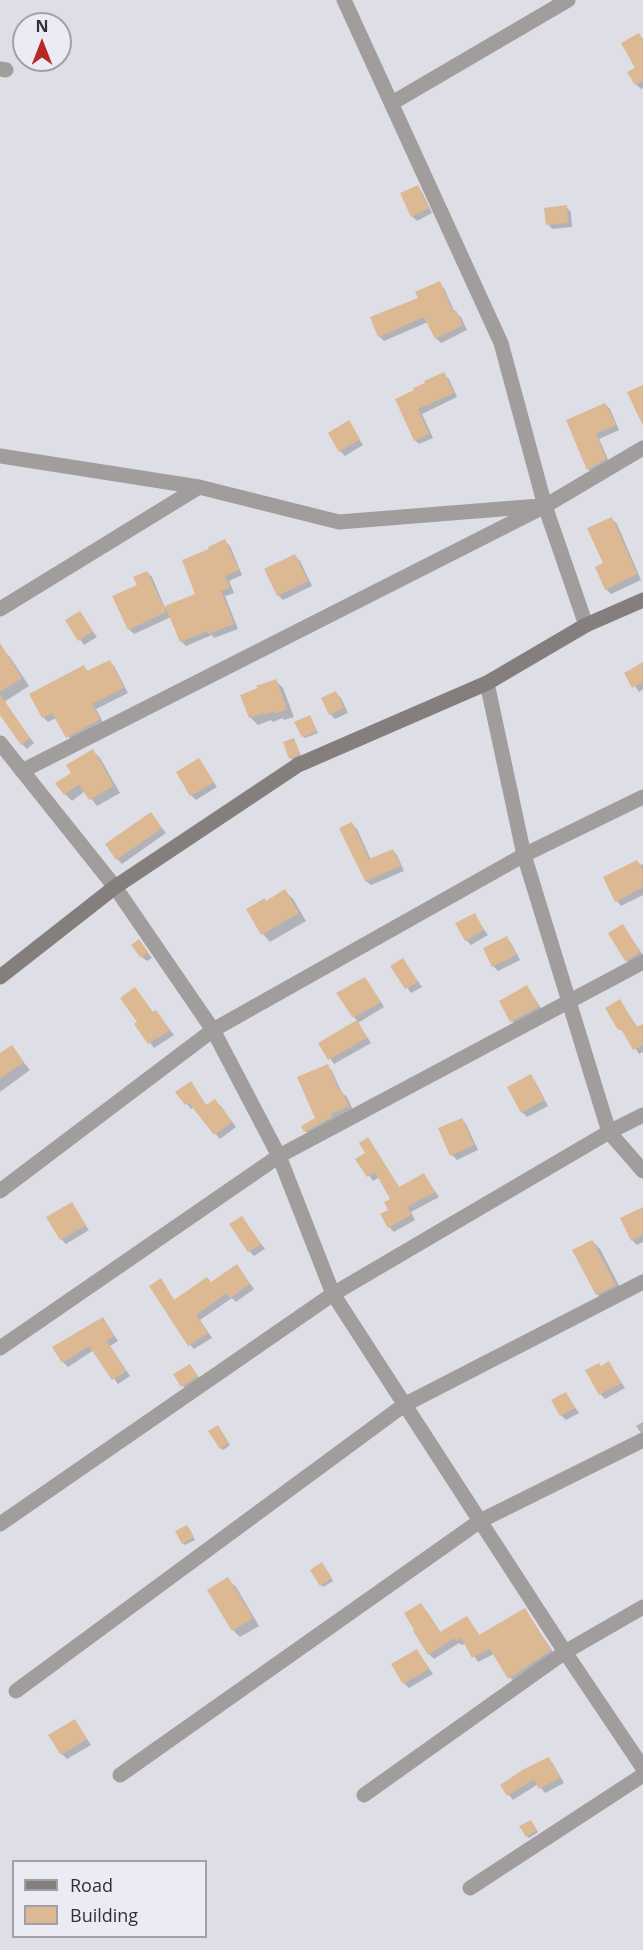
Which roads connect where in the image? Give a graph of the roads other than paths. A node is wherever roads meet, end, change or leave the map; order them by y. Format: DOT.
graph roads {
  1 [pos="345,0"];
  2 [pos="568,0"];
  3 [pos="392,103"];
  4 [pos="643,448"];
  5 [pos="0,456"];
  6 [pos="199,487"];
  7 [pos="545,506"];
  8 [pos="643,600"];
  9 [pos="0,609"];
  10 [pos="586,625"];
  11 [pos="488,683"];
  12 [pos="0,743"];
  13 [pos="22,771"];
  14 [pos="643,797"];
  15 [pos="524,855"];
  16 [pos="115,887"];
  17 [pos="643,962"];
  18 [pos="0,977"];
  19 [pos="569,1002"];
  20 [pos="213,1029"];
  21 [pos="643,1114"];
  22 [pos="609,1132"];
  23 [pos="279,1156"];
  24 [pos="643,1171"];
  25 [pos="0,1191"];
  26 [pos="643,1282"];
  27 [pos="333,1294"];
  28 [pos="0,1348"];
  29 [pos="404,1405"];
  30 [pos="643,1440"];
  31 [pos="480,1521"];
  32 [pos="0,1524"];
  33 [pos="643,1607"];
  34 [pos="565,1652"];
  35 [pos="16,1691"];
  36 [pos="643,1768"];
  37 [pos="120,1775"];
  38 [pos="643,1775"];
  39 [pos="364,1795"];
  40 [pos="470,1888"];
  1 -- 3 [label="street"];
  2 -- 3 [label="street"];
  3 -- 7 [label="street"];
  4 -- 7 [label="street"];
  5 -- 6 [label="street"];
  6 -- 7 [label="street"];
  6 -- 9 [label="street"];
  7 -- 10 [label="street"];
  7 -- 13 [label="street"];
  8 -- 10 [label="main road"];
  10 -- 11 [label="main road"];
  11 -- 15 [label="street"];
  11 -- 16 [label="main road"];
  12 -- 13 [label="street"];
  13 -- 16 [label="street"];
  14 -- 15 [label="street"];
  15 -- 19 [label="street"];
  15 -- 20 [label="street"];
  16 -- 18 [label="main road"];
  16 -- 20 [label="street"];
  17 -- 19 [label="street"];
  19 -- 22 [label="street"];
  19 -- 23 [label="street"];
  20 -- 23 [label="street"];
  20 -- 25 [label="street"];
  21 -- 22 [label="street"];
  22 -- 24 [label="street"];
  22 -- 27 [label="street"];
  23 -- 27 [label="street"];
  23 -- 28 [label="street"];
  26 -- 29 [label="street"];
  27 -- 29 [label="street"];
  27 -- 32 [label="street"];
  29 -- 31 [label="street"];
  29 -- 35 [label="street"];
  30 -- 31 [label="street"];
  31 -- 34 [label="street"];
  31 -- 37 [label="street"];
  33 -- 34 [label="street"];
  34 -- 36 [label="street"];
  34 -- 39 [label="street"];
  38 -- 40 [label="street"];
}
